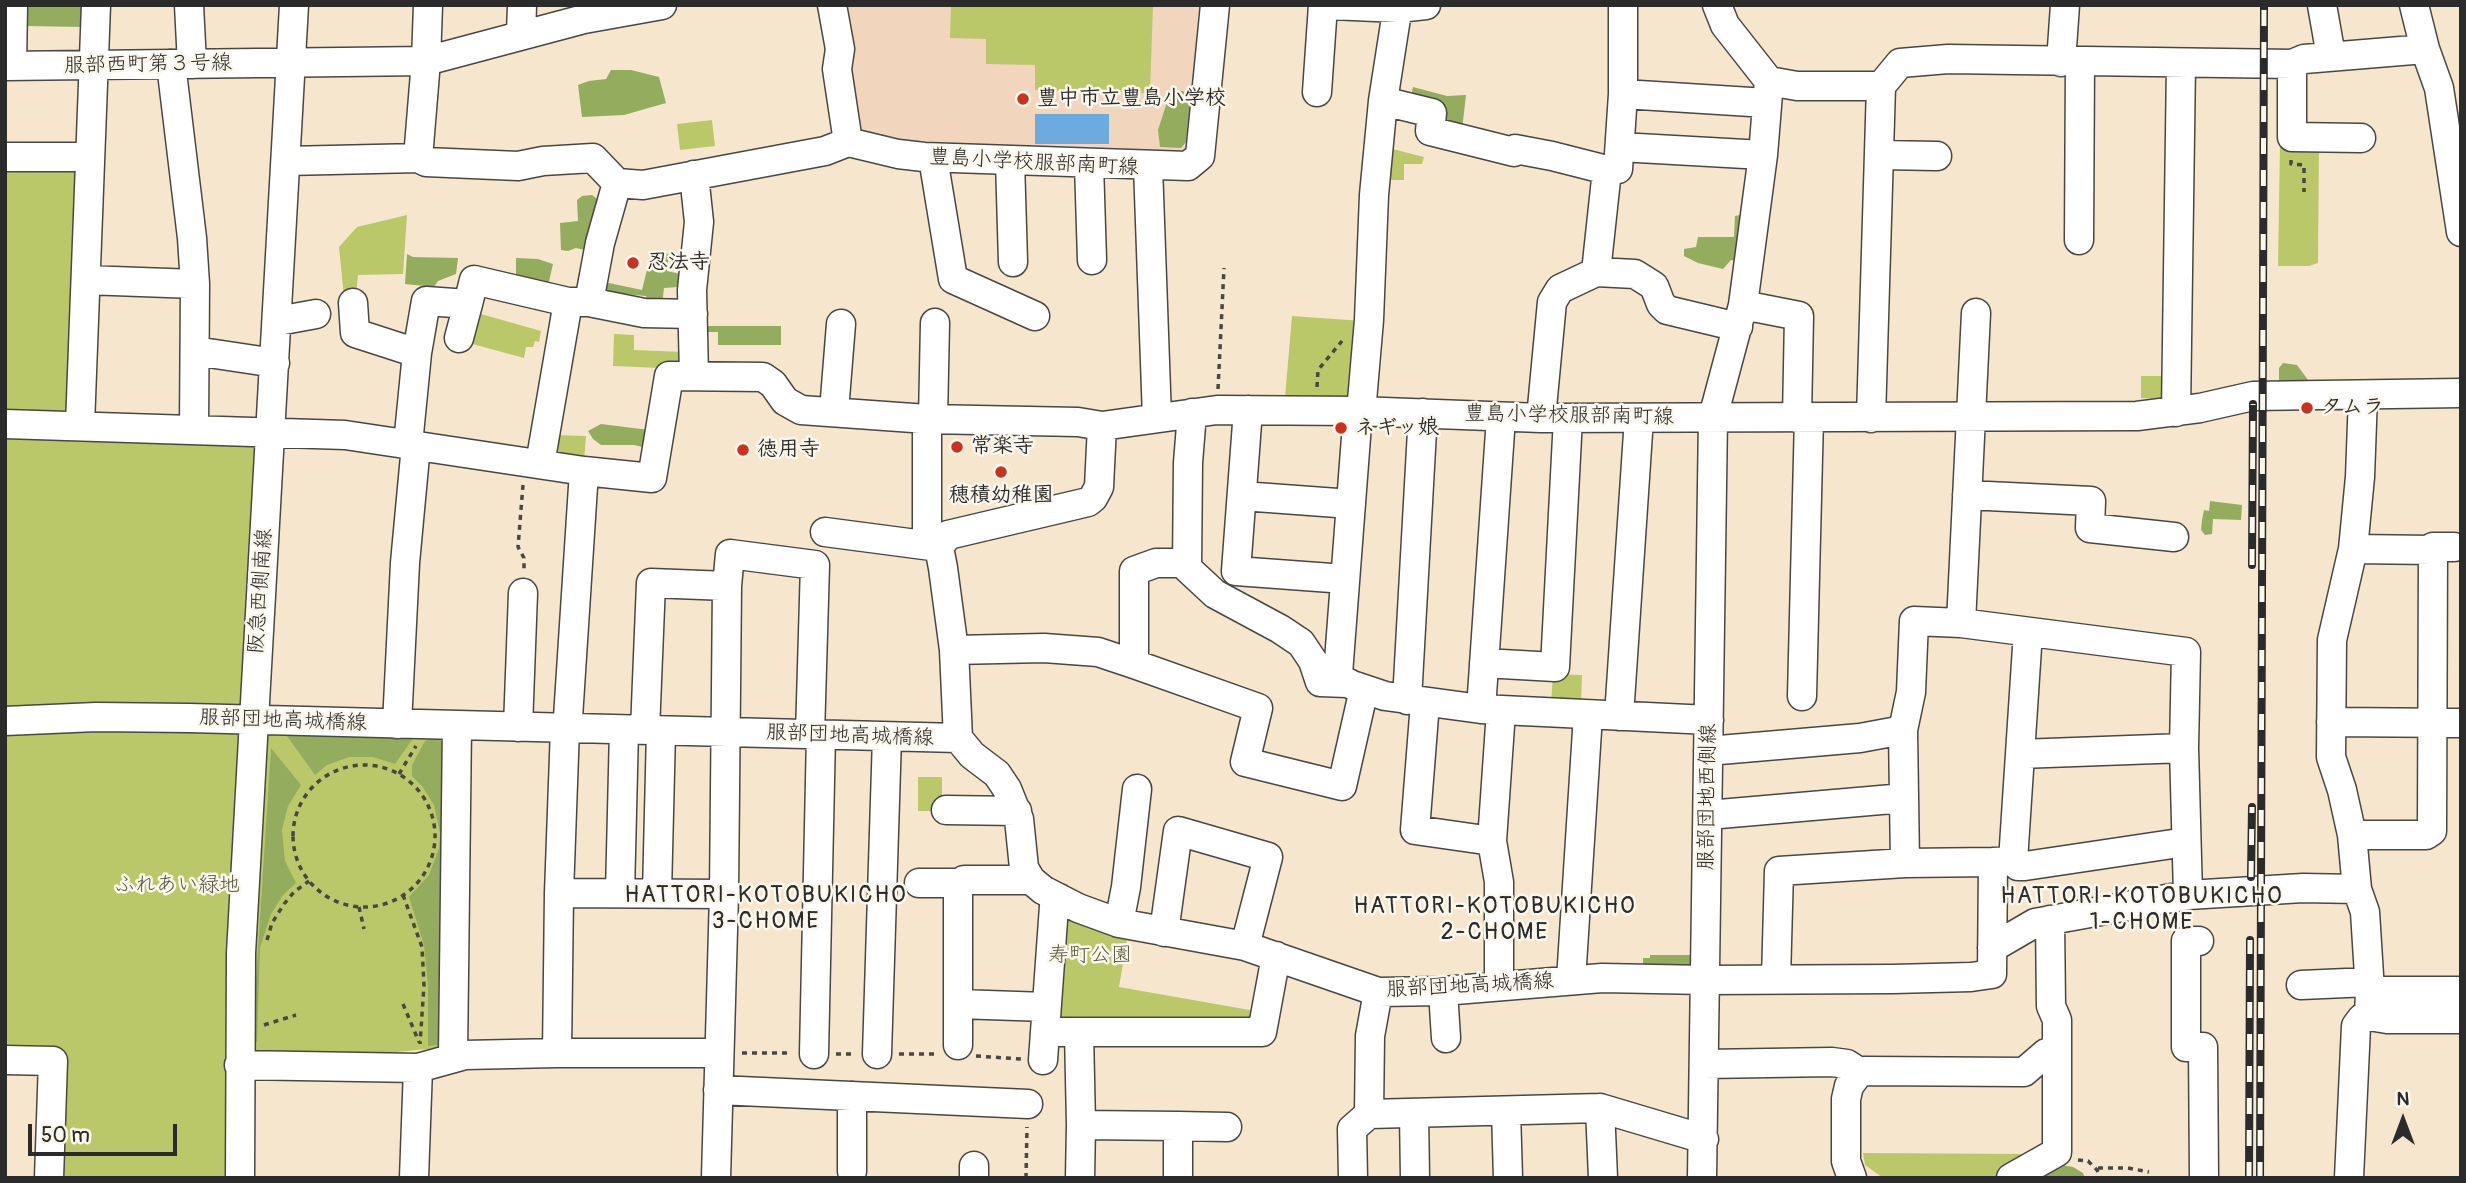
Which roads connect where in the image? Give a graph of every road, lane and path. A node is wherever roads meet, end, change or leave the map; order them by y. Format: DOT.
graph roads {
  1 [pos="13,5"];
  2 [pos="96,5"];
  3 [pos="189,5"];
  4 [pos="294,5"];
  5 [pos="428,5"];
  6 [pos="522,5"];
  7 [pos="662,5"];
  8 [pos="832,5"];
  9 [pos="1215,5"];
  10 [pos="1323,5"];
  11 [pos="1331,5"];
  12 [pos="1426,5"];
  13 [pos="1623,5"];
  14 [pos="1717,5"];
  15 [pos="2064,5"];
  16 [pos="2322,5"];
  17 [pos="2414,5"];
  18 [pos="1398,7"];
  19 [pos="584,12"];
  20 [pos="521,35"];
  21 [pos="2425,49"];
  22 [pos="2331,56"];
  23 [pos="426,61"];
  24 [pos="291,62"];
  25 [pos="2070,62"];
  26 [pos="181,64"];
  27 [pos="2181,64"];
  28 [pos="2292,64"];
  29 [pos="8,66"];
  30 [pos="93,66"];
  31 [pos="1881,86"];
  32 [pos="2450,87"];
  33 [pos="1317,92"];
  34 [pos="1768,92"];
  35 [pos="1623,94"];
  36 [pos="1383,101"];
  37 [pos="2292,138"];
  38 [pos="2361,138"];
  39 [pos="848,142"];
  40 [pos="1763,155"];
  41 [pos="1880,155"];
  42 [pos="1937,156"];
  43 [pos="5,157"];
  44 [pos="90,157"];
  45 [pos="418,158"];
  46 [pos="933,158"];
  47 [pos="1613,159"];
  48 [pos="286,160"];
  49 [pos="1010,160"];
  50 [pos="1089,164"];
  51 [pos="1148,166"];
  52 [pos="2456,168"];
  53 [pos="694,175"];
  54 [pos="617,183"];
  55 [pos="2304,191"];
  56 [pos="2461,232"];
  57 [pos="2079,240"];
  58 [pos="1092,260"];
  59 [pos="1013,262"];
  60 [pos="1224,268"];
  61 [pos="1596,272"];
  62 [pos="86,280"];
  63 [pos="195,284"];
  64 [pos="579,302"];
  65 [pos="353,303"];
  66 [pos="468,304"];
  67 [pos="1976,313"];
  68 [pos="316,314"];
  69 [pos="693,314"];
  70 [pos="1035,316"];
  71 [pos="1740,316"];
  72 [pos="1369,320"];
  73 [pos="278,321"];
  74 [pos="935,323"];
  75 [pos="841,324"];
  76 [pos="460,338"];
  77 [pos="195,351"];
  78 [pos="416,353"];
  79 [pos="275,363"];
  80 [pos="694,376"];
  81 [pos="1317,391"];
  82 [pos="2461,393"];
  83 [pos="2363,396"];
  84 [pos="1248,410"];
  85 [pos="834,411"];
  86 [pos="1358,411"];
  87 [pos="1205,412"];
  88 [pos="2176,412"];
  89 [pos="1423,413"];
  90 [pos="1501,417"];
  91 [pos="1713,417"];
  92 [pos="1803,417"];
  93 [pos="1157,418"];
  94 [pos="1554,418"];
  95 [pos="1639,418"];
  96 [pos="1871,418"];
  97 [pos="1971,418"];
  98 [pos="930,419"];
  99 [pos="5,424"];
  100 [pos="80,425"];
  101 [pos="1102,426"];
  102 [pos="194,429"];
  103 [pos="271,432"];
  104 [pos="412,444"];
  105 [pos="532,463"];
  106 [pos="584,471"];
  107 [pos="1967,495"];
  108 [pos="1242,496"];
  109 [pos="1351,503"];
  110 [pos="825,532"];
  111 [pos="2174,537"];
  112 [pos="939,547"];
  113 [pos="2353,549"];
  114 [pos="1187,563"];
  115 [pos="1345,579"];
  116 [pos="727,586"];
  117 [pos="523,593"];
  118 [pos="1961,623"];
  119 [pos="2028,632"];
  120 [pos="954,650"];
  121 [pos="1484,663"];
  122 [pos="1134,664"];
  123 [pos="1355,686"];
  124 [pos="1802,696"];
  125 [pos="1416,701"];
  126 [pos="1491,710"];
  127 [pos="1588,715"];
  128 [pos="1619,716"];
  129 [pos="254,720"];
  130 [pos="1709,720"];
  131 [pos="5,721"];
  132 [pos="2331,722"];
  133 [pos="2432,723"];
  134 [pos="2461,723"];
  135 [pos="397,724"];
  136 [pos="457,726"];
  137 [pos="519,727"];
  138 [pos="565,728"];
  139 [pos="644,730"];
  140 [pos="1903,730"];
  141 [pos="723,732"];
  142 [pos="815,735"];
  143 [pos="887,737"];
  144 [pos="958,738"];
  145 [pos="2184,748"];
  146 [pos="1708,751"];
  147 [pos="2020,754"];
  148 [pos="1137,789"];
  149 [pos="1904,798"];
  150 [pos="946,810"];
  151 [pos="1017,811"];
  152 [pos="1708,815"];
  153 [pos="2352,835"];
  154 [pos="1492,841"];
  155 [pos="2186,842"];
  156 [pos="2003,861"];
  157 [pos="1905,863"];
  158 [pos="1031,880"];
  159 [pos="309,881"];
  160 [pos="919,883"];
  161 [pos="962,883"];
  162 [pos="2357,889"];
  163 [pos="559,893"];
  164 [pos="620,893"];
  165 [pos="657,893"];
  166 [pos="724,894"];
  167 [pos="404,895"];
  168 [pos="2193,895"];
  169 [pos="1059,898"];
  170 [pos="359,906"];
  171 [pos="2050,920"];
  172 [pos="1119,923"];
  173 [pos="364,929"];
  174 [pos="1164,932"];
  175 [pos="2199,942"];
  176 [pos="266,946"];
  177 [pos="1245,946"];
  178 [pos="1992,948"];
  179 [pos="1276,956"];
  180 [pos="1776,979"];
  181 [pos="1571,980"];
  182 [pos="1706,980"];
  183 [pos="1499,985"];
  184 [pos="2301,985"];
  185 [pos="1443,990"];
  186 [pos="1378,992"];
  187 [pos="2199,992"];
  188 [pos="2369,997"];
  189 [pos="403,1004"];
  190 [pos="958,1004"];
  191 [pos="2458,1005"];
  192 [pos="296,1015"];
  193 [pos="1046,1020"];
  194 [pos="262,1026"];
  195 [pos="1079,1032"];
  196 [pos="1446,1038"];
  197 [pos="963,1050"];
  198 [pos="2057,1051"];
  199 [pos="557,1052"];
  200 [pos="719,1053"];
  201 [pos="814,1054"];
  202 [pos="877,1054"];
  203 [pos="419,1056"];
  204 [pos="453,1056"];
  205 [pos="5,1060"];
  206 [pos="1043,1060"];
  207 [pos="1705,1064"];
  208 [pos="239,1065"];
  209 [pos="1861,1073"];
  210 [pos="718,1090"];
  211 [pos="852,1096"];
  212 [pos="1028,1104"];
  213 [pos="1600,1108"];
  214 [pos="1506,1111"];
  215 [pos="1369,1114"];
  216 [pos="1414,1114"];
  217 [pos="1081,1125"];
  218 [pos="1178,1126"];
  219 [pos="1227,1127"];
  220 [pos="1704,1139"];
  221 [pos="2057,1152"];
  222 [pos="2095,1168"];
  223 [pos="852,1171"];
  224 [pos="2149,1172"];
  225 [pos="2023,1174"];
  226 [pos="49,1178"];
  227 [pos="240,1178"];
  228 [pos="414,1178"];
  229 [pos="716,1178"];
  230 [pos="1080,1178"];
  231 [pos="1178,1178"];
  232 [pos="1353,1178"];
  233 [pos="1415,1178"];
  234 [pos="1508,1178"];
  235 [pos="1603,1178"];
  236 [pos="1702,1178"];
  237 [pos="1852,1178"];
  238 [pos="2101,1178"];
  239 [pos="2204,1178"];
  240 [pos="2349,1178"];
  1 -- 29 [label="street"];
  2 -- 30 [label="street"];
  3 -- 26 [label="street"];
  4 -- 24 [label="street, 阪急西側南線"];
  5 -- 23 [label="street"];
  6 -- 20 [label="street"];
  7 -- 19 [label="street"];
  8 -- 39 [label="street"];
  9 -- 51 [label="street"];
  10 -- 33 [label="street"];
  11 -- 18 [label="street"];
  12 -- 18 [label="street"];
  13 -- 35 [label="street"];
  14 -- 34 [label="street"];
  15 -- 25 [label="street"];
  16 -- 22 [label="street"];
  17 -- 21 [label="street"];
  18 -- 36 [label="street"];
  19 -- 20 [label="street"];
  20 -- 23 [label="street"];
  21 -- 22 [label="street"];
  21 -- 32 [label="street"];
  22 -- 28 [label="street"];
  23 -- 24 [label="street"];
  23 -- 45 [label="street"];
  24 -- 26 [label="street, 服部西町第３号線"];
  24 -- 48 [label="street, 阪急西側南線"];
  25 -- 27 [label="street"];
  25 -- 31 [label="street"];
  25 -- 57 [label="street"];
  26 -- 30 [label="street, 服部西町第３号線"];
  26 -- 63 [label="street"];
  27 -- 28 [label="street"];
  27 -- 88 [label="street"];
  28 -- 37 [label="street"];
  29 -- 30 [label="street, 服部西町第３号線"];
  30 -- 44 [label="street"];
  31 -- 34 [label="street"];
  31 -- 41 [label="street"];
  32 -- 52 [label="street"];
  34 -- 35 [label="street"];
  34 -- 40 [label="street, 服部団地西側線"];
  35 -- 47 [label="street"];
  36 -- 47 [label="street"];
  36 -- 72 [label="street"];
  37 -- 38 [label="street"];
  37 -- 55 [label="path"];
  39 -- 46 [label="street, 豊島小学校服部南町線"];
  39 -- 53 [label="street"];
  40 -- 47 [label="street"];
  40 -- 71 [label="street, 服部団地西側線"];
  41 -- 42 [label="street"];
  41 -- 96 [label="street"];
  43 -- 44 [label="street"];
  44 -- 62 [label="street"];
  45 -- 48 [label="street"];
  45 -- 54 [label="street"];
  46 -- 49 [label="street, 豊島小学校服部南町線"];
  46 -- 70 [label="street"];
  47 -- 61 [label="street"];
  48 -- 73 [label="street, 阪急西側南線"];
  49 -- 50 [label="street, 豊島小学校服部南町線"];
  49 -- 59 [label="street"];
  50 -- 51 [label="street, 豊島小学校服部南町線"];
  50 -- 58 [label="street"];
  51 -- 93 [label="street, 豊島小学校服部南町線"];
  52 -- 56 [label="street"];
  53 -- 54 [label="street"];
  53 -- 69 [label="street"];
  54 -- 64 [label="street"];
  60 -- 87 [label="path"];
  61 -- 71 [label="street"];
  61 -- 94 [label="street"];
  62 -- 63 [label="street"];
  62 -- 100 [label="street"];
  63 -- 77 [label="street"];
  64 -- 66 [label="street"];
  64 -- 69 [label="street"];
  64 -- 105 [label="street"];
  65 -- 78 [label="street"];
  66 -- 76 [label="street"];
  66 -- 78 [label="street"];
  67 -- 97 [label="street"];
  68 -- 73 [label="street"];
  69 -- 80 [label="street"];
  71 -- 91 [label="street, 服部団地西側線"];
  71 -- 92 [label="street"];
  72 -- 81 [label="path"];
  72 -- 86 [label="street"];
  73 -- 79 [label="street, 阪急西側南線"];
  74 -- 98 [label="street"];
  75 -- 85 [label="street"];
  77 -- 79 [label="street"];
  77 -- 102 [label="street"];
  78 -- 104 [label="street"];
  79 -- 103 [label="street, 阪急西側南線"];
  80 -- 85 [label="street"];
  80 -- 106 [label="street"];
  82 -- 83 [label="street, 豊島小学校服部南町線"];
  83 -- 88 [label="street, 豊島小学校服部南町線"];
  83 -- 113 [label="street"];
  84 -- 86 [label="street, 豊島小学校服部南町線"];
  84 -- 87 [label="street, 豊島小学校服部南町線"];
  84 -- 108 [label="street"];
  85 -- 98 [label="street"];
  86 -- 89 [label="street, 豊島小学校服部南町線"];
  86 -- 109 [label="street"];
  87 -- 93 [label="street, 豊島小学校服部南町線"];
  87 -- 114 [label="street"];
  88 -- 97 [label="street, 豊島小学校服部南町線"];
  89 -- 90 [label="street, 豊島小学校服部南町線"];
  89 -- 125 [label="street"];
  90 -- 94 [label="street, 豊島小学校服部南町線"];
  90 -- 121 [label="street"];
  91 -- 92 [label="street, 豊島小学校服部南町線"];
  91 -- 95 [label="street, 豊島小学校服部南町線"];
  91 -- 130 [label="street, 服部団地西側線"];
  92 -- 96 [label="street, 豊島小学校服部南町線"];
  92 -- 124 [label="street"];
  93 -- 101 [label="street"];
  94 -- 95 [label="street, 豊島小学校服部南町線"];
  94 -- 121 [label="street"];
  95 -- 128 [label="street"];
  96 -- 97 [label="street, 豊島小学校服部南町線"];
  97 -- 107 [label="street"];
  98 -- 101 [label="street"];
  98 -- 112 [label="street"];
  99 -- 100 [label="street"];
  100 -- 102 [label="street"];
  101 -- 112 [label="street"];
  102 -- 103 [label="street"];
  103 -- 104 [label="street"];
  103 -- 129 [label="street, 阪急西側南線"];
  104 -- 105 [label="street"];
  104 -- 135 [label="street"];
  105 -- 106 [label="street"];
  105 -- 117 [label="path"];
  106 -- 138 [label="street"];
  107 -- 111 [label="street"];
  107 -- 118 [label="street"];
  108 -- 109 [label="street"];
  108 -- 115 [label="street"];
  109 -- 115 [label="street"];
  110 -- 112 [label="street"];
  112 -- 120 [label="street"];
  113 -- 132 [label="street"];
  113 -- 133 [label="street"];
  114 -- 122 [label="street"];
  114 -- 123 [label="street"];
  115 -- 123 [label="street"];
  116 -- 139 [label="street"];
  116 -- 141 [label="street"];
  116 -- 142 [label="street"];
  117 -- 137 [label="street"];
  118 -- 119 [label="street"];
  118 -- 140 [label="street"];
  119 -- 145 [label="street"];
  119 -- 147 [label="street"];
  120 -- 122 [label="street"];
  120 -- 144 [label="street"];
  121 -- 126 [label="street"];
  122 -- 123 [label="street"];
  123 -- 125 [label="street"];
  125 -- 126 [label="street"];
  125 -- 154 [label="street"];
  126 -- 127 [label="street"];
  126 -- 154 [label="street"];
  127 -- 128 [label="street"];
  127 -- 181 [label="street"];
  128 -- 130 [label="street"];
  129 -- 131 [label="street, 服部団地高城橋線"];
  129 -- 135 [label="street, 服部団地高城橋線"];
  129 -- 208 [label="street, 阪急西側南線"];
  130 -- 146 [label="street, 服部団地西側線"];
  132 -- 133 [label="street"];
  132 -- 153 [label="street"];
  133 -- 134 [label="street"];
  133 -- 153 [label="street"];
  135 -- 136 [label="street, 服部団地高城橋線"];
  136 -- 137 [label="street, 服部団地高城橋線"];
  136 -- 204 [label="street"];
  137 -- 138 [label="street, 服部団地高城橋線"];
  138 -- 139 [label="street, 服部団地高城橋線"];
  138 -- 163 [label="street"];
  139 -- 141 [label="street, 服部団地高城橋線"];
  139 -- 164 [label="street"];
  139 -- 165 [label="street"];
  140 -- 146 [label="street"];
  140 -- 149 [label="street"];
  141 -- 142 [label="street, 服部団地高城橋線"];
  141 -- 166 [label="street"];
  142 -- 143 [label="street, 服部団地高城橋線"];
  142 -- 201 [label="street"];
  143 -- 144 [label="street, 服部団地高城橋線"];
  143 -- 202 [label="street"];
  144 -- 151 [label="street, 服部団地高城橋線"];
  145 -- 147 [label="street"];
  145 -- 155 [label="street"];
  146 -- 152 [label="street, 服部団地西側線"];
  147 -- 156 [label="street"];
  148 -- 172 [label="street"];
  149 -- 152 [label="street"];
  149 -- 157 [label="street"];
  150 -- 151 [label="street"];
  151 -- 158 [label="street, 服部団地高城橋線"];
  152 -- 182 [label="street, 服部団地西側線"];
  153 -- 162 [label="street"];
  154 -- 183 [label="street"];
  155 -- 156 [label="street"];
  155 -- 168 [label="street"];
  156 -- 157 [label="street"];
  156 -- 178 [label="street"];
  157 -- 180 [label="street"];
  158 -- 161 [label="street"];
  158 -- 169 [label="street, 服部団地高城橋線"];
  159 -- 167 [label="path"];
  159 -- 170 [label="path"];
  159 -- 176 [label="path"];
  160 -- 161 [label="street"];
  161 -- 190 [label="street"];
  162 -- 168 [label="street"];
  162 -- 188 [label="street"];
  163 -- 164 [label="street"];
  163 -- 199 [label="street"];
  164 -- 165 [label="street"];
  165 -- 166 [label="street"];
  166 -- 200 [label="street"];
  167 -- 170 [label="path"];
  167 -- 203 [label="path"];
  168 -- 171 [label="street"];
  168 -- 175 [label="street"];
  169 -- 172 [label="street, 服部団地高城橋線"];
  169 -- 193 [label="street"];
  170 -- 173 [label="path"];
  171 -- 178 [label="street"];
  171 -- 198 [label="street"];
  172 -- 174 [label="street, 服部団地高城橋線"];
  174 -- 177 [label="street, 服部団地高城橋線"];
  174 -- 177 [label="street"];
  175 -- 187 [label="street"];
  175 -- 239 [label="street"];
  177 -- 179 [label="street, 服部団地高城橋線"];
  178 -- 180 [label="street, 服部団地高城橋線"];
  179 -- 186 [label="street, 服部団地高城橋線"];
  179 -- 195 [label="street"];
  180 -- 182 [label="street, 服部団地高城橋線"];
  181 -- 182 [label="street, 服部団地高城橋線"];
  181 -- 183 [label="street, 服部団地高城橋線"];
  182 -- 207 [label="street, 服部団地西側線"];
  183 -- 185 [label="street, 服部団地高城橋線"];
  184 -- 188 [label="street"];
  185 -- 186 [label="street, 服部団地高城橋線"];
  185 -- 196 [label="street"];
  186 -- 215 [label="street"];
  188 -- 191 [label="street"];
  188 -- 240 [label="street"];
  189 -- 203 [label="path"];
  190 -- 193 [label="street"];
  190 -- 197 [label="street"];
  192 -- 194 [label="path"];
  193 -- 195 [label="street"];
  193 -- 206 [label="street"];
  195 -- 217 [label="street"];
  197 -- 206 [label="path"];
  198 -- 209 [label="street"];
  198 -- 221 [label="street"];
  199 -- 200 [label="street"];
  199 -- 204 [label="street"];
  200 -- 210 [label="street"];
  203 -- 204 [label="street"];
  203 -- 208 [label="street"];
  203 -- 228 [label="street"];
  205 -- 226 [label="street"];
  207 -- 209 [label="street"];
  207 -- 220 [label="street, 服部団地西側線"];
  208 -- 227 [label="street, 阪急西側南線"];
  209 -- 237 [label="street"];
  210 -- 211 [label="street"];
  210 -- 229 [label="street"];
  211 -- 212 [label="street"];
  211 -- 223 [label="street"];
  213 -- 214 [label="street"];
  213 -- 220 [label="street"];
  213 -- 235 [label="street"];
  214 -- 216 [label="street"];
  214 -- 234 [label="street"];
  215 -- 216 [label="street"];
  215 -- 232 [label="street"];
  216 -- 233 [label="street"];
  217 -- 218 [label="street"];
  217 -- 230 [label="street"];
  218 -- 219 [label="street"];
  218 -- 231 [label="street"];
  220 -- 236 [label="street, 服部団地西側線"];
  221 -- 222 [label="path"];
  221 -- 225 [label="street"];
  222 -- 224 [label="path"];
  222 -- 238 [label="path"];
}
